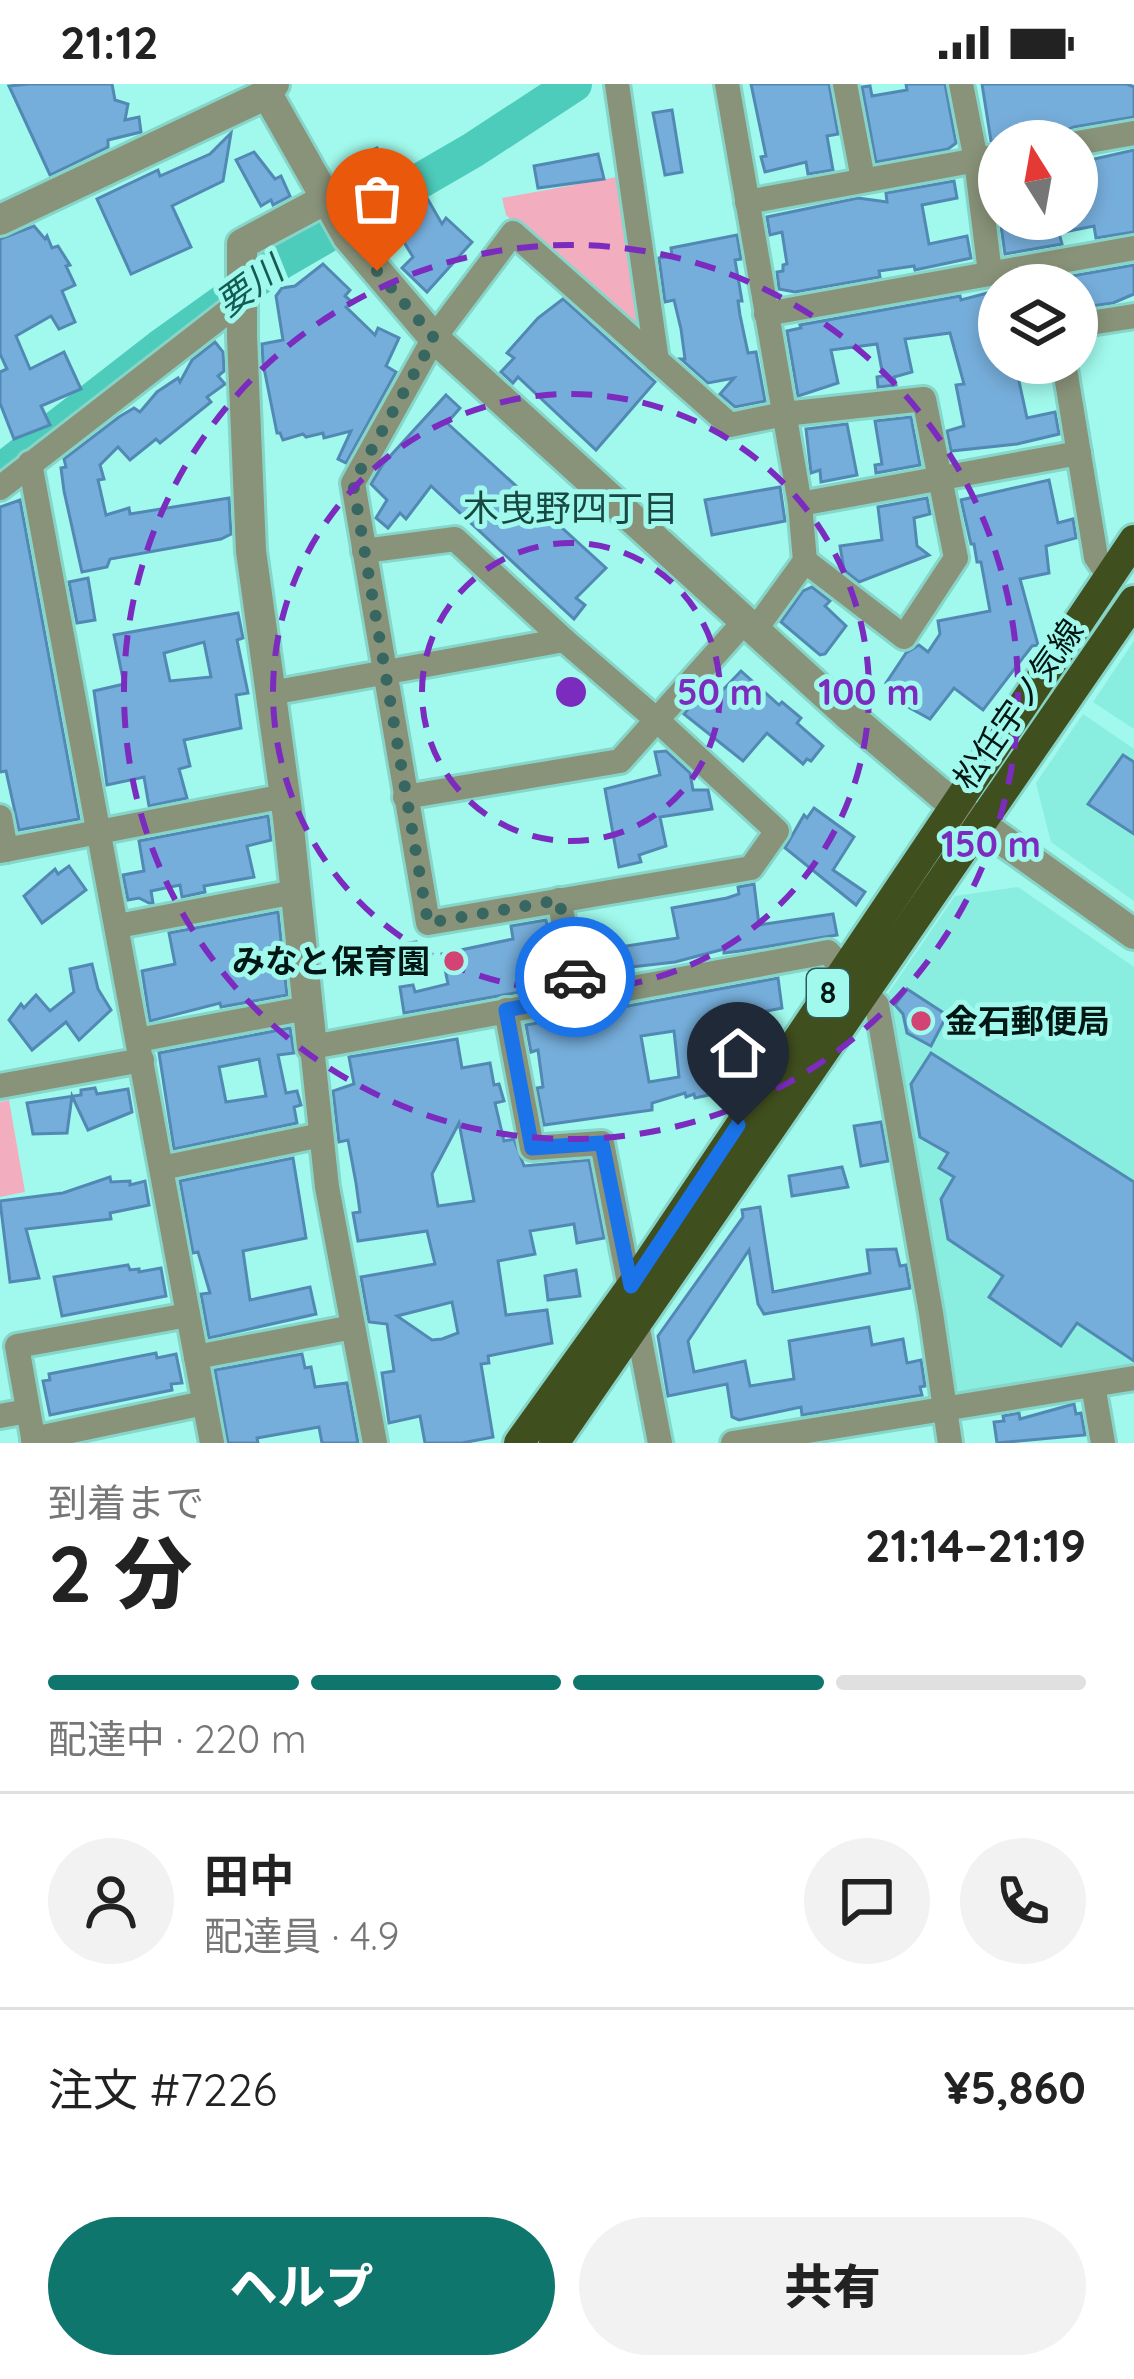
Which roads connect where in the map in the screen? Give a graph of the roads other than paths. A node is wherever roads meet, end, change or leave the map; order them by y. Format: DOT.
graph roads {
  1 [pos="617,84"];
  2 [pos="728,84"];
  3 [pos="845,84"];
  4 [pos="961,84"];
  5 [pos="268,87"];
  6 [pos="978,132"];
  7 [pos="1134,133"];
  8 [pos="1098,139"];
  9 [pos="978,160"];
  10 [pos="863,179"];
  11 [pos="747,202"];
  12 [pos="336,217"];
  13 [pos="0,220"];
  14 [pos="1134,248"];
  15 [pos="1042,264"];
  16 [pos="978,275"];
  17 [pos="241,292"];
  18 [pos="766,314"];
  19 [pos="1134,316"];
  20 [pos="1098,322"];
  21 [pos="434,338"];
  22 [pos="657,361"];
  23 [pos="1068,384"];
  24 [pos="784,414"];
  25 [pos="1079,453"];
  26 [pos="31,463"];
  27 [pos="942,478"];
  28 [pos="0,488"];
  29 [pos="800,504"];
  30 [pos="1134,540"];
  31 [pos="364,551"];
  32 [pos="805,561"];
  33 [pos="1109,576"];
  34 [pos="1134,601"];
  35 [pos="750,626"];
  36 [pos="564,640"];
  37 [pos="384,676"];
  38 [pos="271,694"];
  39 [pos="658,721"];
  40 [pos="285,796"];
  41 [pos="405,797"];
  42 [pos="967,815"];
  43 [pos="0,817"];
  44 [pos="100,833"];
  45 [pos="3,850"];
  46 [pos="295,892"];
  47 [pos="559,900"];
  48 [pos="118,926"];
  49 [pos="1134,934"];
  50 [pos="855,978"];
  51 [pos="579,996"];
  52 [pos="307,1008"];
  53 [pos="506,1010"];
  54 [pos="311,1047"];
  55 [pos="140,1050"];
  56 [pos="0,1086"];
  57 [pos="321,1136"];
  58 [pos="162,1168"];
  59 [pos="631,1286"];
  60 [pos="188,1315"];
  61 [pos="637,1324"];
  62 [pos="353,1327"];
  63 [pos="196,1358"];
  64 [pos="1134,1378"];
  65 [pos="1094,1385"];
  66 [pos="204,1403"];
  67 [pos="945,1410"];
  68 [pos="28,1411"];
  69 [pos="0,1416"];
  70 [pos="34,1441"];
  71 [pos="212,1443"];
  72 [pos="375,1443"];
  73 [pos="518,1443"];
  74 [pos="554,1443"];
  75 [pos="660,1443"];
  76 [pos="733,1443"];
  77 [pos="950,1443"];
  78 [pos="1103,1443"];
  1 -- 22 [label="street"];
  2 -- 11 [label="street"];
  3 -- 10 [label="street"];
  4 -- 6 [label="street"];
  5 -- 12 [label="street"];
  5 -- 13 [label="street"];
  7 -- 8 [label="street"];
  9 -- 10 [label="street"];
  10 -- 11 [label="street"];
  11 -- 18 [label="street"];
  12 -- 17 [label="street"];
  12 -- 21 [label="street"];
  14 -- 15 [label="street"];
  16 -- 18 [label="street"];
  17 -- 26 [label="street"];
  17 -- 38 [label="street"];
  18 -- 24 [label="street"];
  19 -- 20 [label="street"];
  21 -- 22 [label="street"];
  21 -- 31 [label="street"];
  21 -- 35 [label="street"];
  22 -- 24 [label="street"];
  23 -- 25 [label="street"];
  24 -- 27 [label="street"];
  24 -- 29 [label="street"];
  25 -- 27 [label="street"];
  25 -- 33 [label="street"];
  26 -- 28 [label="street"];
  26 -- 44 [label="street"];
  27 -- 29 [label="street"];
  27 -- 32 [label="street"];
  29 -- 32 [label="street"];
  30 -- 33 [label="main road, 松任宇ノ気線 / 8"];
  31 -- 36 [label="street"];
  31 -- 37 [label="street"];
  32 -- 35 [label="street"];
  33 -- 42 [label="main road, 松任宇ノ気線 / 8"];
  34 -- 42 [label="main road, 松任宇ノ気線 / 8"];
  35 -- 39 [label="street"];
  35 -- 42 [label="street"];
  36 -- 37 [label="street"];
  36 -- 39 [label="street"];
  37 -- 38 [label="street"];
  37 -- 41 [label="street"];
  38 -- 40 [label="street"];
  39 -- 41 [label="street"];
  39 -- 47 [label="street"];
  40 -- 44 [label="street"];
  40 -- 46 [label="street"];
  41 -- 47 [label="street"];
  42 -- 49 [label="street"];
  42 -- 50 [label="main road, 松任宇ノ気線 / 8"];
  43 -- 45 [label="street"];
  44 -- 45 [label="street"];
  44 -- 48 [label="street"];
  46 -- 48 [label="street"];
  46 -- 52 [label="street"];
  47 -- 51 [label="street"];
  48 -- 55 [label="street"];
  50 -- 51 [label="street"];
  50 -- 59 [label="main road, 松任宇ノ気線 / 8"];
  50 -- 61 [label="main road, 松任宇ノ気線 / 8"];
  50 -- 67 [label="street"];
  51 -- 53 [label="street"];
  52 -- 54 [label="street"];
  52 -- 55 [label="street"];
  53 -- 54 [label="street"];
  53 -- 59 [label="street"];
  54 -- 57 [label="street"];
  55 -- 56 [label="street"];
  55 -- 58 [label="street"];
  57 -- 58 [label="street"];
  57 -- 62 [label="street"];
  58 -- 60 [label="street"];
  59 -- 61 [label="street"];
  59 -- 73 [label="main road, 松任宇ノ気線 / 8"];
  60 -- 63 [label="street"];
  60 -- 68 [label="street"];
  61 -- 74 [label="main road, 松任宇ノ気線 / 8"];
  61 -- 75 [label="street"];
  62 -- 63 [label="street"];
  62 -- 72 [label="street"];
  63 -- 66 [label="street"];
  64 -- 65 [label="street"];
  65 -- 67 [label="street"];
  65 -- 78 [label="street"];
  66 -- 70 [label="street"];
  66 -- 71 [label="street"];
  67 -- 76 [label="street"];
  67 -- 77 [label="street"];
  68 -- 69 [label="street"];
  68 -- 70 [label="street"];
}
